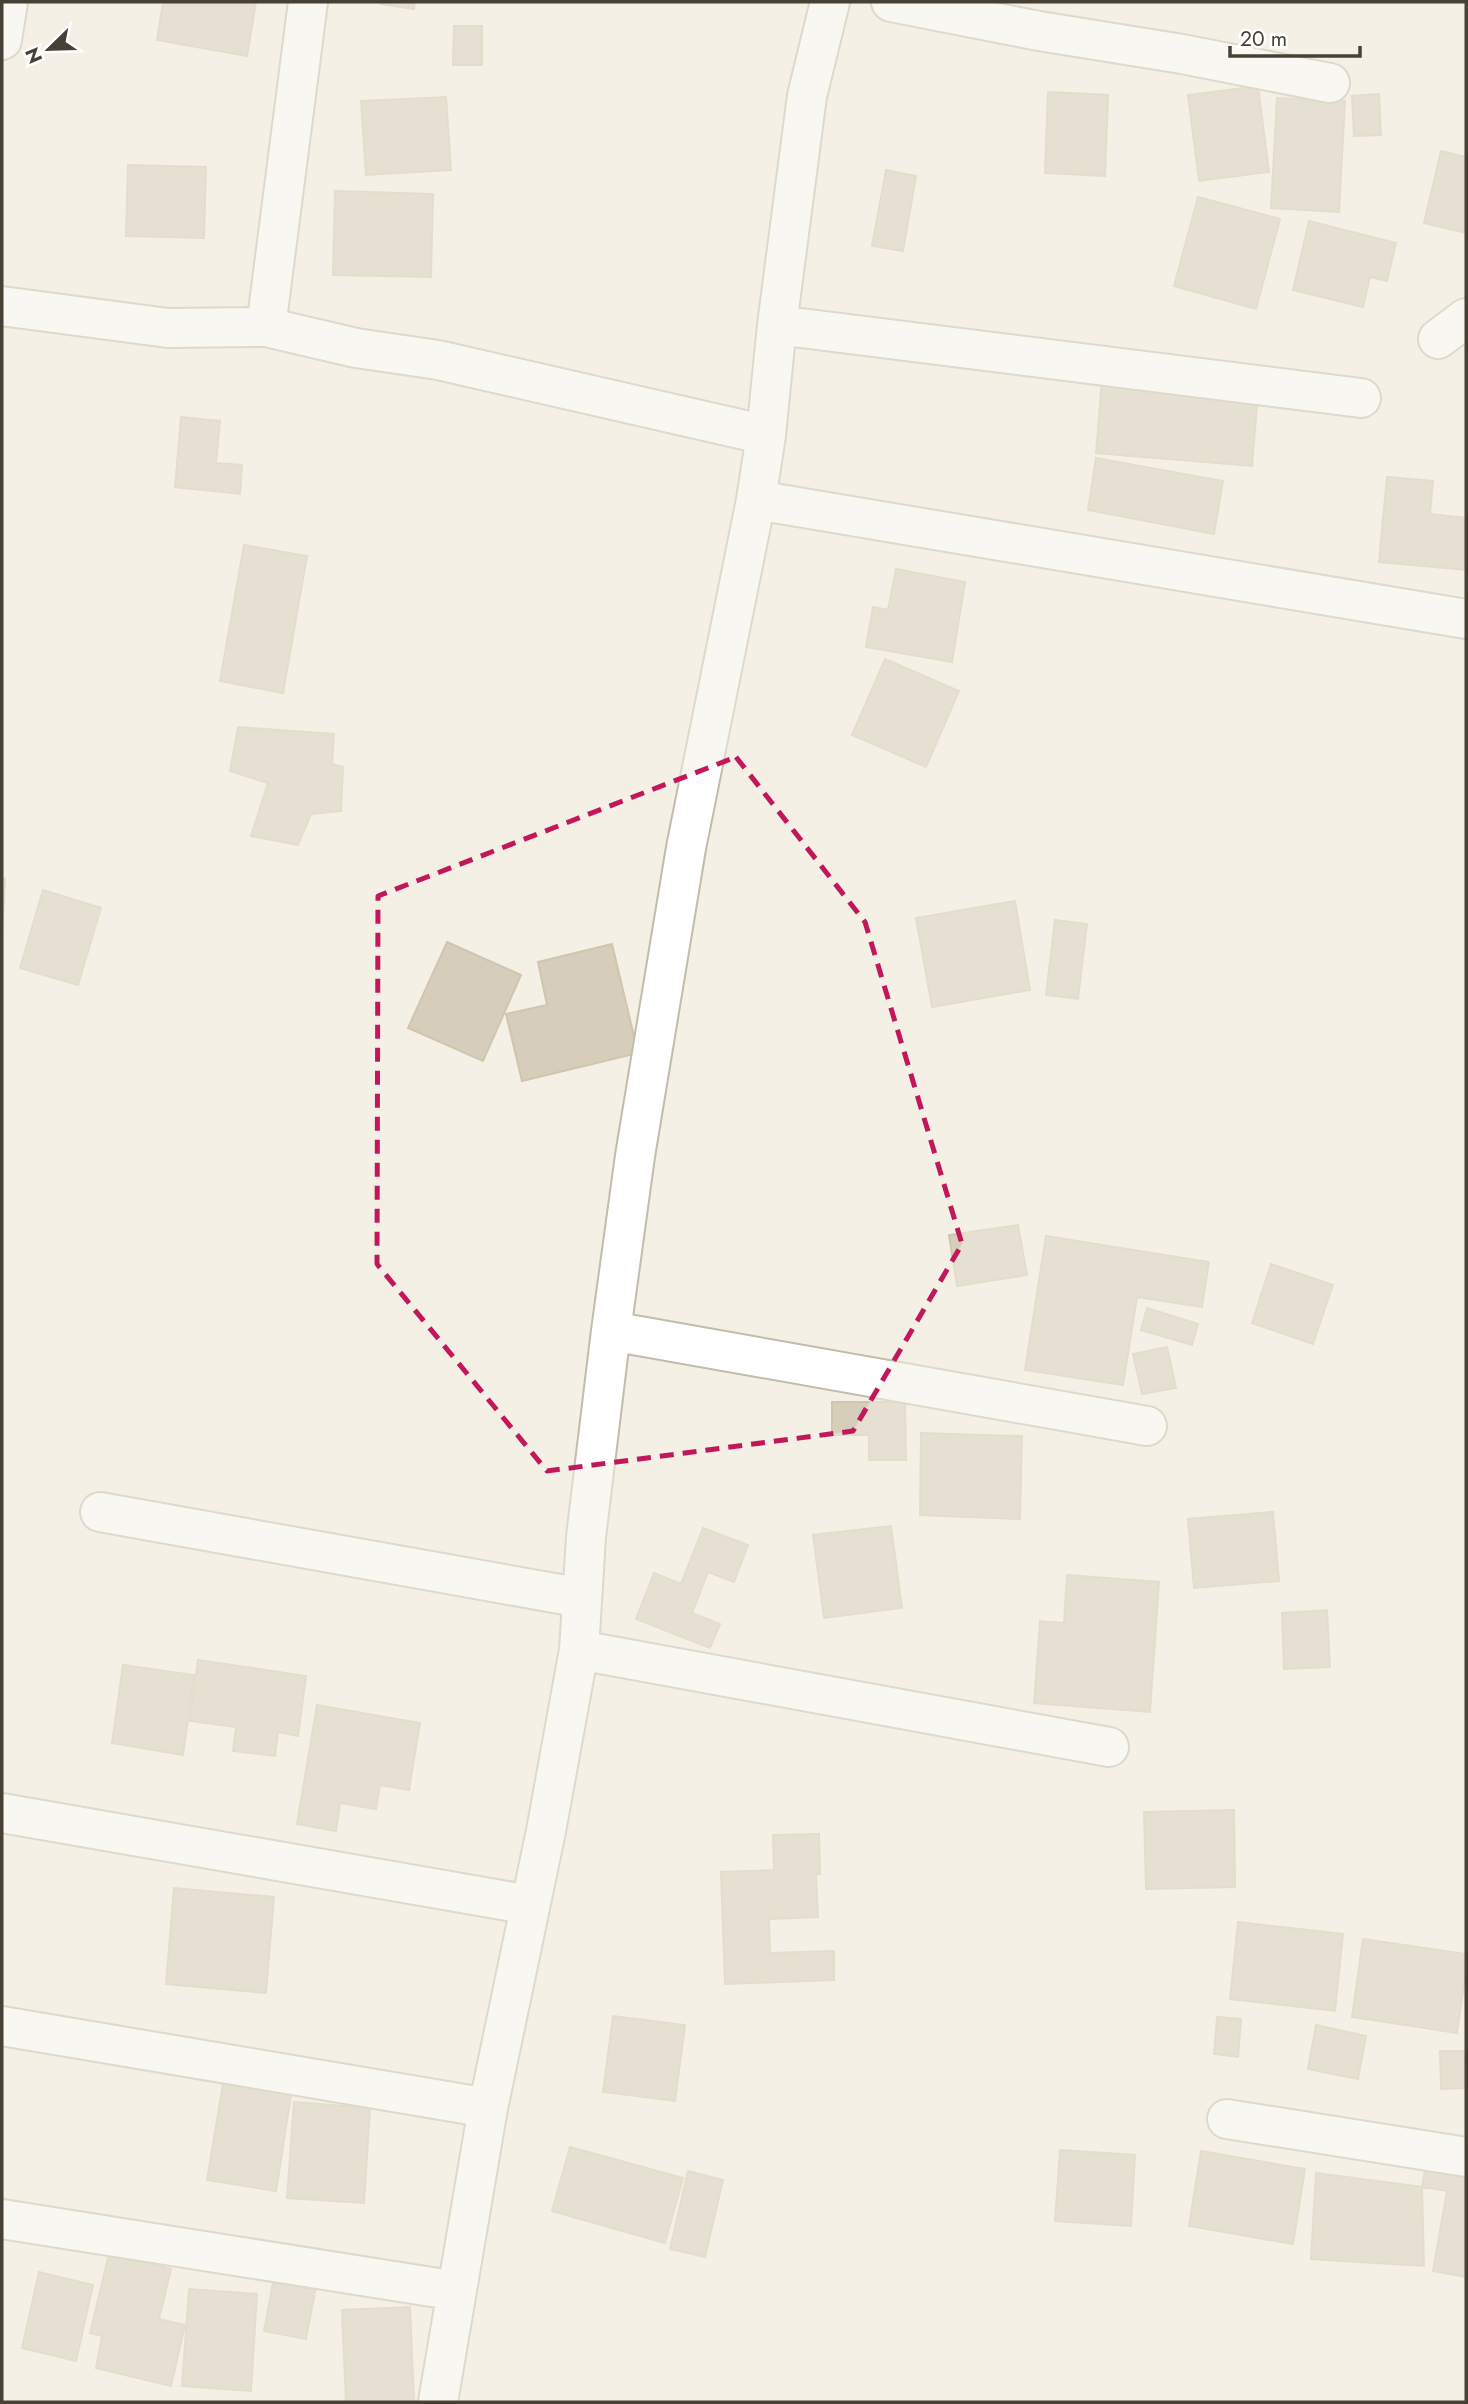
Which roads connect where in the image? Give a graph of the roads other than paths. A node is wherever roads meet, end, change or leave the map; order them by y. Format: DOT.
graph roads {
  1 [pos="8,2"];
  2 [pos="308,2"];
  3 [pos="830,2"];
  4 [pos="891,2"];
  5 [pos="2,40"];
  6 [pos="1330,83"];
  7 [pos="2,306"];
  8 [pos="777,325"];
  9 [pos="266,327"];
  10 [pos="1361,398"];
  11 [pos="766,435"];
  12 [pos="756,500"];
  13 [pos="1466,619"];
  14 [pos="611,1331"];
  15 [pos="1147,1426"];
  16 [pos="100,1512"];
  17 [pos="582,1598"];
  18 [pos="579,1650"];
  19 [pos="1109,1746"];
  20 [pos="2,1813"];
  21 [pos="530,1905"];
  22 [pos="2,2026"];
  23 [pos="488,2108"];
  24 [pos="1227,2119"];
  25 [pos="1466,2157"];
  26 [pos="2,2219"];
  27 [pos="457,2291"];
  28 [pos="438,2402"];
  1 -- 5 [label="street"];
  2 -- 9 [label="street"];
  3 -- 8 [label="street"];
  4 -- 6 [label="street"];
  7 -- 9 [label="street"];
  8 -- 10 [label="street"];
  8 -- 11 [label="street"];
  9 -- 11 [label="street"];
  11 -- 12 [label="street"];
  12 -- 13 [label="street"];
  12 -- 14 [label="street"];
  14 -- 15 [label="street"];
  14 -- 17 [label="street"];
  16 -- 17 [label="street"];
  17 -- 18 [label="street"];
  18 -- 19 [label="street"];
  18 -- 21 [label="street"];
  20 -- 21 [label="street"];
  21 -- 23 [label="street"];
  22 -- 23 [label="street"];
  23 -- 27 [label="street"];
  24 -- 25 [label="street"];
  26 -- 27 [label="street"];
  27 -- 28 [label="street"];
}
